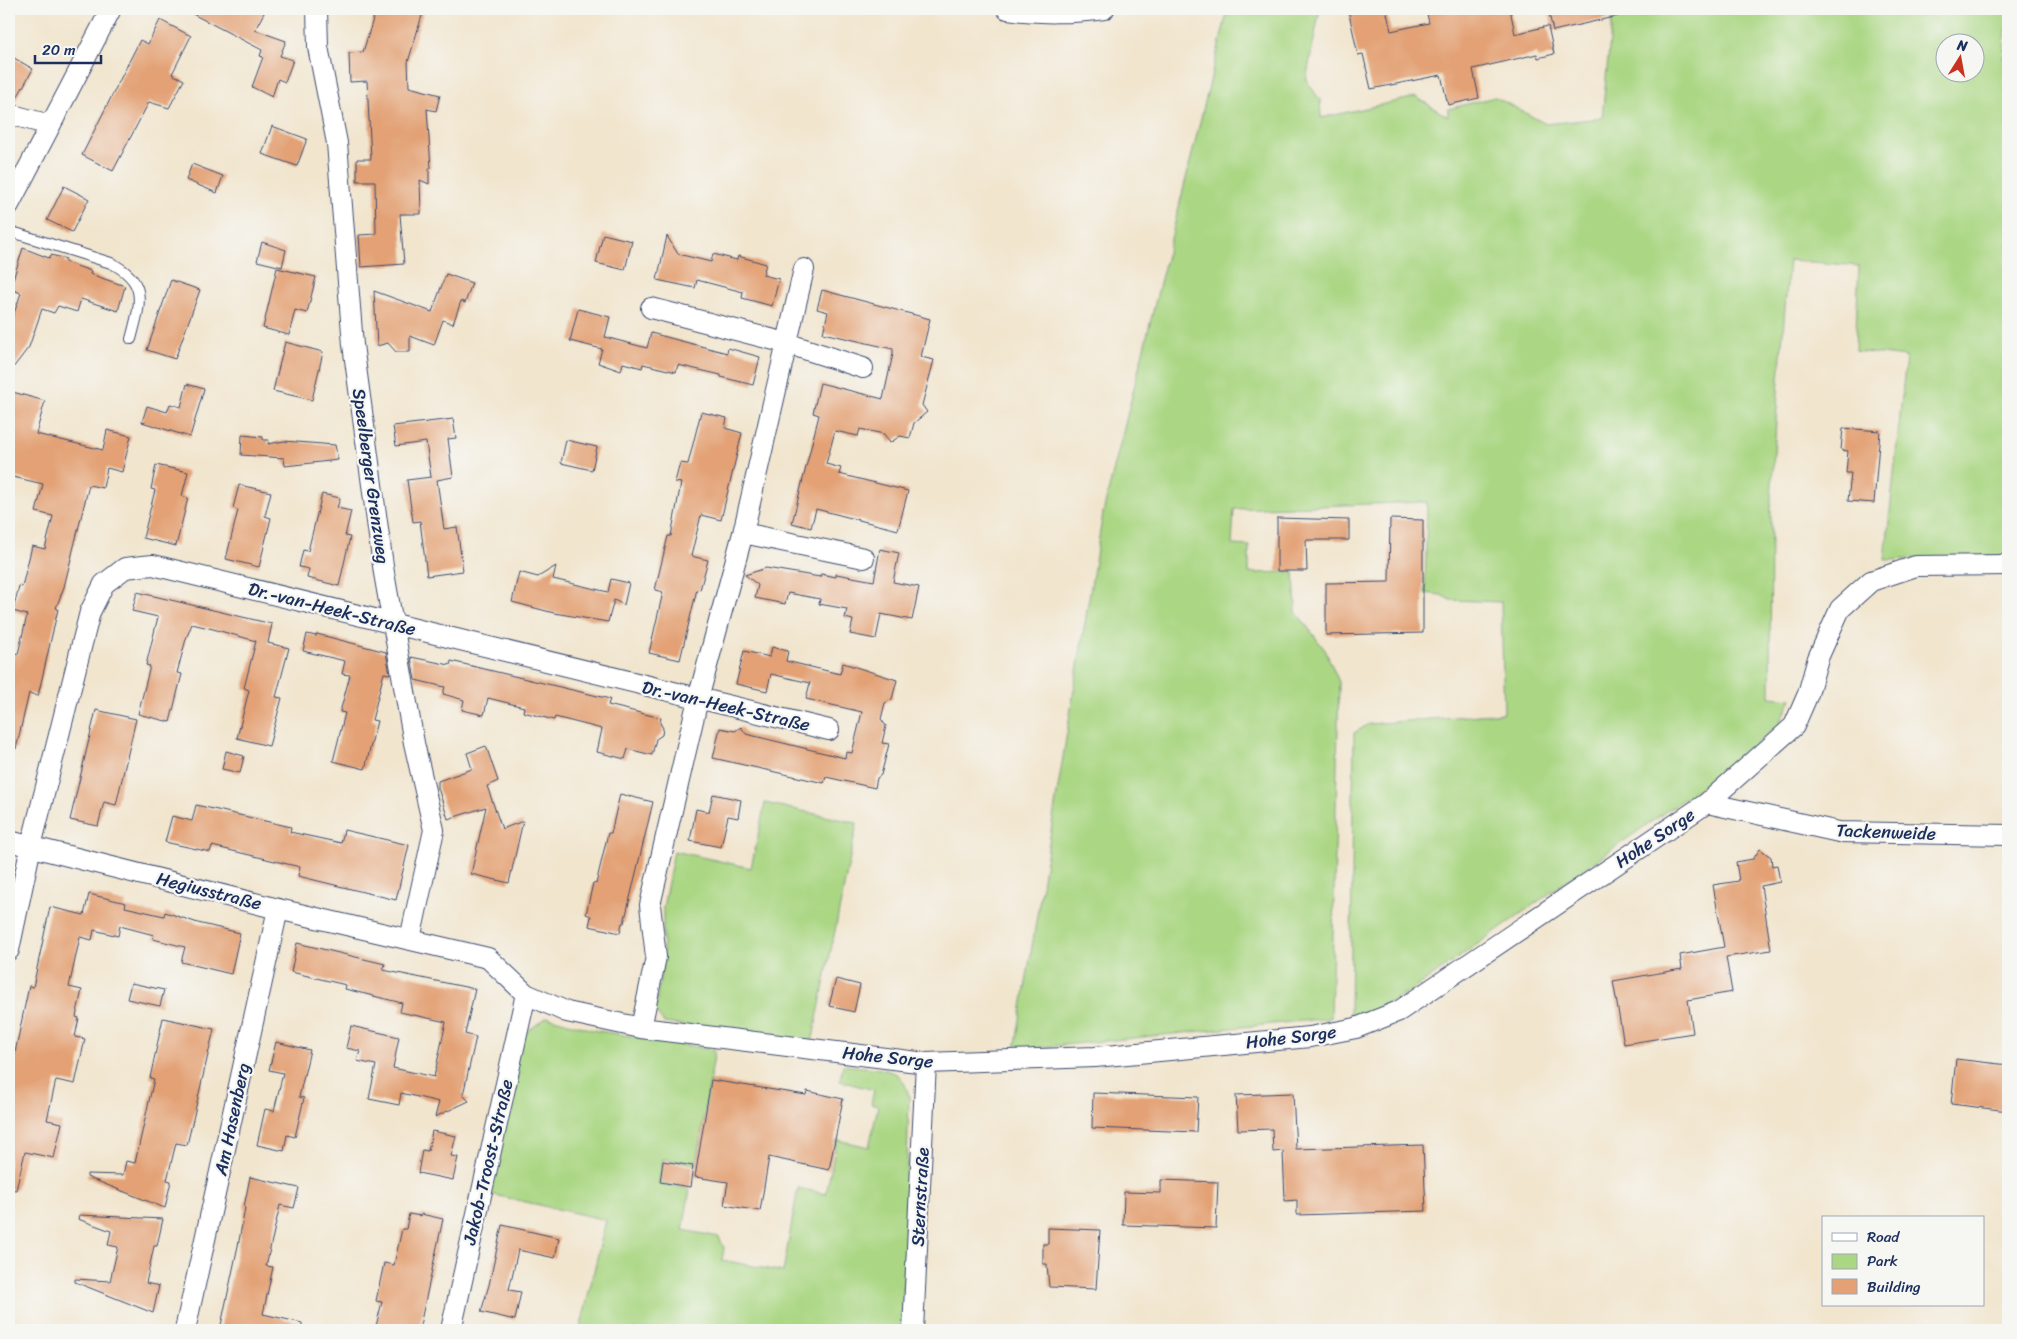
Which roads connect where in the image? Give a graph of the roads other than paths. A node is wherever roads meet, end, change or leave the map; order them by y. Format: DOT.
graph roads {
  1 [pos="110,9"];
  2 [pos="317,9"];
  3 [pos="1007,9"];
  4 [pos="1104,9"];
  5 [pos="9,114"];
  6 [pos="50,125"];
  7 [pos="9,205"];
  8 [pos="9,231"];
  9 [pos="804,269"];
  10 [pos="652,308"];
  11 [pos="131,339"];
  12 [pos="786,344"];
  13 [pos="863,368"];
  14 [pos="743,533"];
  15 [pos="864,558"];
  16 [pos="2008,565"];
  17 [pos="392,624"];
  18 [pos="698,699"];
  19 [pos="830,730"];
  20 [pos="1707,803"];
  21 [pos="2008,835"];
  22 [pos="9,841"];
  23 [pos="31,846"];
  24 [pos="278,909"];
  25 [pos="410,940"];
  26 [pos="9,950"];
  27 [pos="526,994"];
  28 [pos="641,1028"];
  29 [pos="926,1063"];
  30 [pos="186,1330"];
  31 [pos="450,1330"];
  32 [pos="914,1330"];
  1 -- 6 [label="street"];
  2 -- 17 [label="street, Speelberger Grenzweg"];
  3 -- 4 [label="street"];
  5 -- 6 [label="street"];
  6 -- 7 [label="street"];
  8 -- 11 [label="lane"];
  9 -- 12 [label="street"];
  10 -- 12 [label="street"];
  12 -- 13 [label="street"];
  12 -- 14 [label="street"];
  14 -- 15 [label="street"];
  14 -- 18 [label="street"];
  16 -- 20 [label="street, Hohe Sorge"];
  17 -- 18 [label="street, Dr.-van-Heek-Straße"];
  17 -- 23 [label="street, Dr.-van-Heek-Straße"];
  17 -- 25 [label="street, Speelberger Grenzweg"];
  18 -- 19 [label="street, Dr.-van-Heek-Straße"];
  18 -- 28 [label="street"];
  20 -- 21 [label="street, Tackenweide"];
  20 -- 29 [label="street, Hohe Sorge"];
  22 -- 23 [label="street, Hegiusstraße"];
  23 -- 24 [label="street, Hegiusstraße"];
  23 -- 26 [label="street, Dr.-van-Heek-Straße"];
  24 -- 25 [label="street, Hegiusstraße"];
  24 -- 30 [label="street, Am Hasenberg"];
  25 -- 27 [label="street, Hohe Sorge"];
  27 -- 28 [label="street, Hohe Sorge"];
  27 -- 31 [label="street, Jakob-Troost-Straße"];
  28 -- 29 [label="street, Hohe Sorge"];
  29 -- 32 [label="street, Sternstraße"];
}
